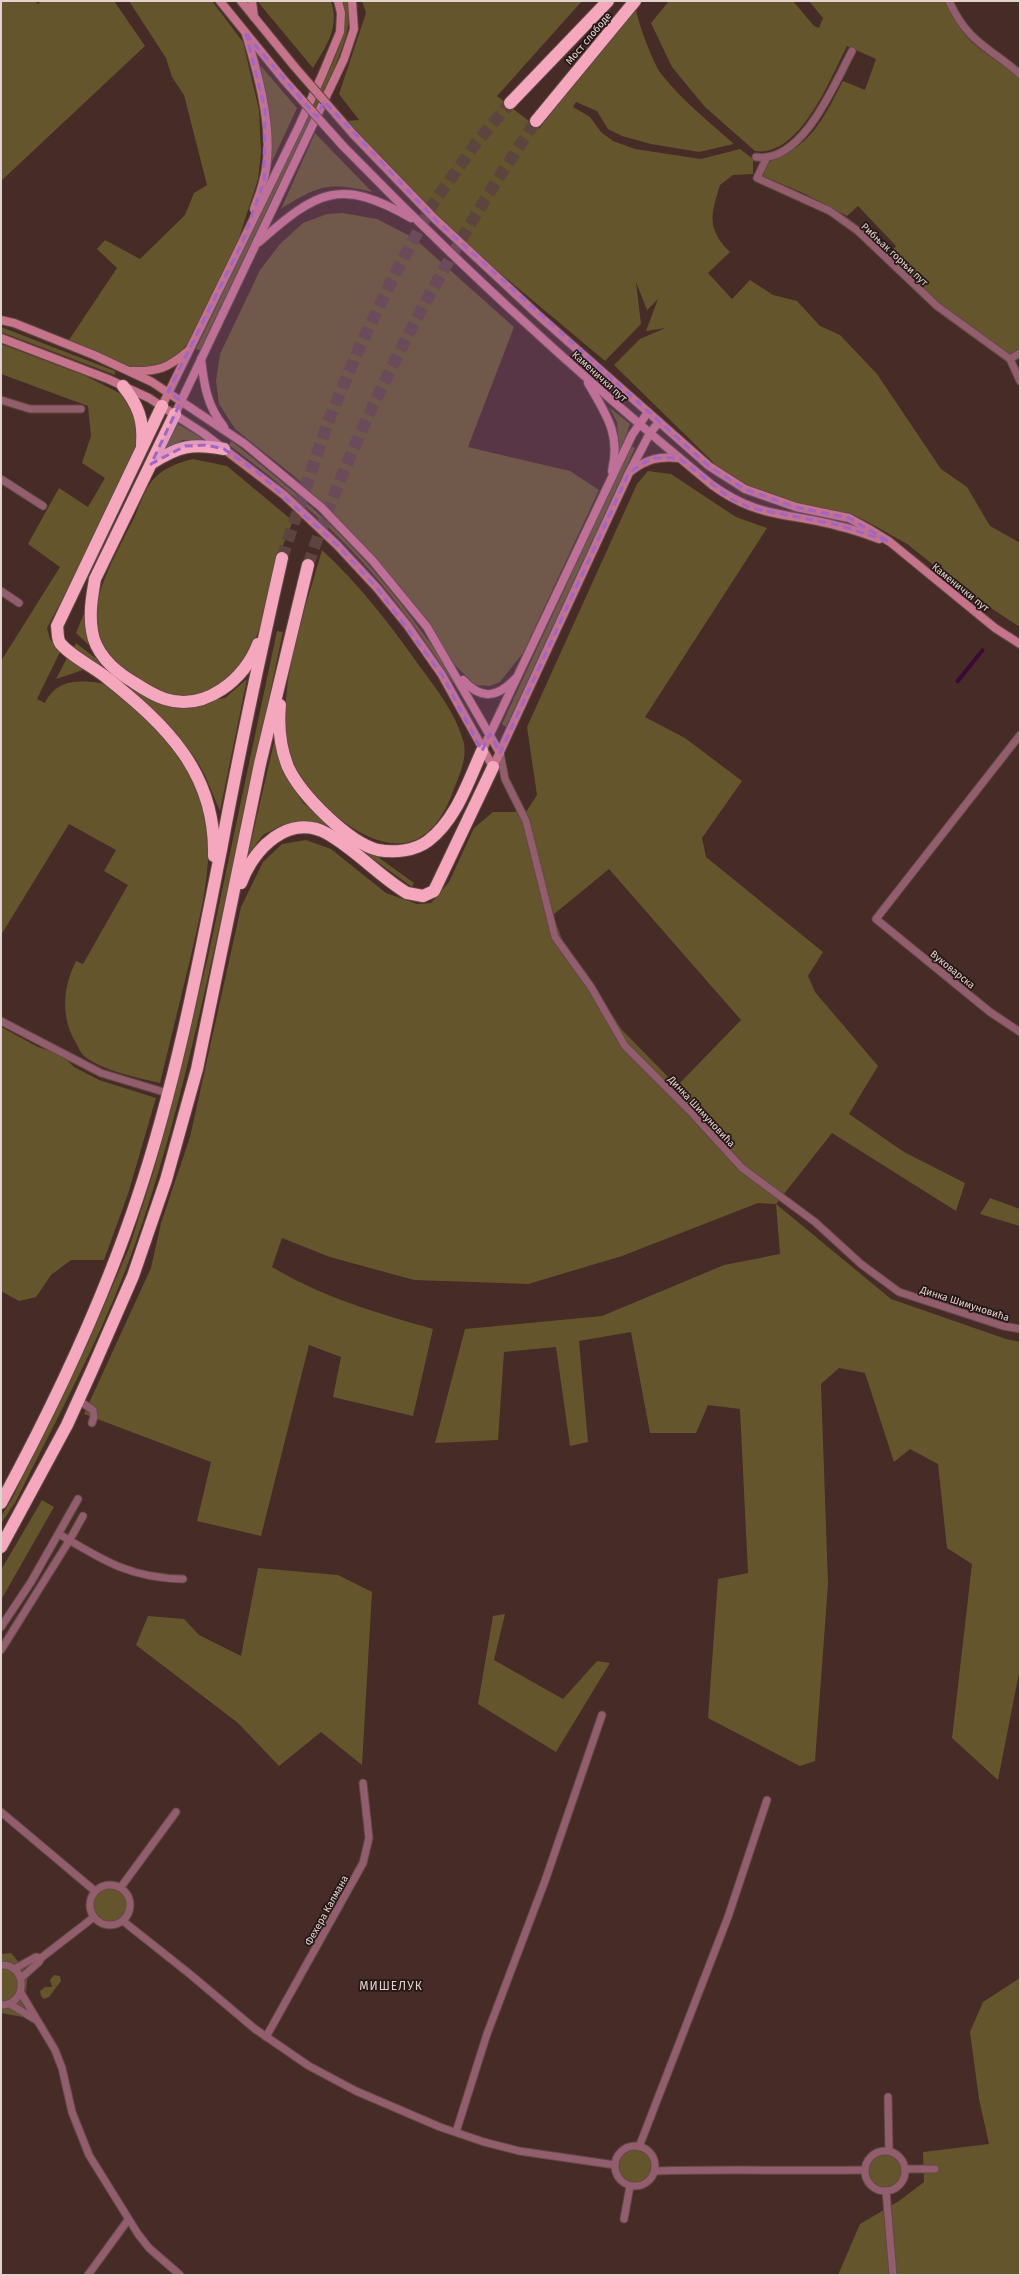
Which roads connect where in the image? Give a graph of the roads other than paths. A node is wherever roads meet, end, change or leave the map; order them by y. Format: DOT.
graph roads {
  1 [pos="220,1"];
  2 [pos="241,1"];
  3 [pos="252,1"];
  4 [pos="338,1"];
  5 [pos="352,1"];
  6 [pos="608,1"];
  7 [pos="635,1"];
  8 [pos="949,1"];
  9 [pos="254,18"];
  10 [pos="246,34"];
  11 [pos="852,51"];
  12 [pos="1020,74"];
  13 [pos="510,103"];
  14 [pos="536,120"];
  15 [pos="756,157"];
  16 [pos="766,159"];
  17 [pos="423,225"];
  18 [pos="242,243"];
  19 [pos="256,245"];
  20 [pos="1,320"];
  21 [pos="1,338"];
  22 [pos="192,348"];
  23 [pos="1020,353"];
  24 [pos="201,359"];
  25 [pos="1010,359"];
  26 [pos="127,370"];
  27 [pos="584,377"];
  28 [pos="1020,381"];
  29 [pos="123,386"];
  30 [pos="168,392"];
  31 [pos="1,400"];
  32 [pos="181,401"];
  33 [pos="162,406"];
  34 [pos="81,409"];
  35 [pos="648,412"];
  36 [pos="175,414"];
  37 [pos="659,422"];
  38 [pos="638,423"];
  39 [pos="228,432"];
  40 [pos="650,433"];
  41 [pos="224,449"];
  42 [pos="141,453"];
  43 [pos="679,458"];
  44 [pos="151,464"];
  45 [pos="629,473"];
  46 [pos="1,479"];
  47 [pos="607,490"];
  48 [pos="43,506"];
  49 [pos="890,542"];
  50 [pos="282,558"];
  51 [pos="308,565"];
  52 [pos="1,591"];
  53 [pos="19,603"];
  54 [pos="268,618"];
  55 [pos="1020,644"];
  56 [pos="452,668"];
  57 [pos="282,672"];
  58 [pos="521,672"];
  59 [pos="490,734"];
  60 [pos="1020,735"];
  61 [pos="482,751"];
  62 [pos="500,753"];
  63 [pos="493,768"];
  64 [pos="505,779"];
  65 [pos="214,892"];
  66 [pos="229,920"];
  67 [pos="1,1021"];
  68 [pos="1020,1032"];
  69 [pos="167,1093"];
  70 [pos="1020,1329"];
  71 [pos="78,1400"];
  72 [pos="92,1423"];
  73 [pos="78,1499"];
  74 [pos="1,1503"];
  75 [pos="83,1516"];
  76 [pos="59,1534"];
  77 [pos="69,1541"];
  78 [pos="1,1547"];
  79 [pos="183,1579"];
  80 [pos="1,1627"];
  81 [pos="1,1650"];
  82 [pos="602,1715"];
  83 [pos="363,1783"];
  84 [pos="767,1800"];
  85 [pos="1,1812"];
  86 [pos="176,1812"];
  87 [pos="121,1887"];
  88 [pos="95,1891"];
  89 [pos="94,1917"];
  90 [pos="123,1921"];
  91 [pos="41,1958"];
  92 [pos="1,1965"];
  93 [pos="14,1969"];
  94 [pos="21,1978"];
  95 [pos="21,1993"];
  96 [pos="10,2004"];
  97 [pos="1,2005"];
  98 [pos="36,2020"];
  99 [pos="266,2037"];
  100 [pos="888,2097"];
  101 [pos="456,2132"];
  102 [pos="639,2146"];
  103 [pos="889,2151"];
  104 [pos="615,2165"];
  105 [pos="905,2169"];
  106 [pos="935,2169"];
  107 [pos="865,2170"];
  108 [pos="655,2171"];
  109 [pos="630,2186"];
  110 [pos="886,2191"];
  111 [pos="624,2219"];
  112 [pos="128,2220"];
  113 [pos="88,2275"];
  114 [pos="180,2275"];
  115 [pos="893,2275"];
  1 -- 10 [label="main road, Каменички пут"];
  2 -- 9 [label="main road, Каменички пут"];
  3 -- 9 [label="main road"];
  4 -- 18 [label="main road"];
  5 -- 19 [label="main road"];
  6 -- 13 [label="highway, Мост слободе"];
  7 -- 14 [label="highway, Мост слободе"];
  8 -- 12 [label="street"];
  9 -- 35 [label="main road, Каменички пут, bridge"];
  10 -- 17 [label="main road, Каменички пут, bridge"];
  10 -- 18 [label="main road"];
  11 -- 16 [label="street"];
  15 -- 16 [label="street"];
  16 -- 25 [label="street, Рибњак горњи пут"];
  17 -- 19 [label="main road"];
  17 -- 27 [label="main road, Каменички пут"];
  18 -- 22 [label="main road"];
  19 -- 24 [label="main road"];
  20 -- 26 [label="main road"];
  21 -- 29 [label="main road"];
  22 -- 26 [label="main road"];
  22 -- 30 [label="main road"];
  23 -- 25 [label="street"];
  24 -- 32 [label="main road"];
  24 -- 39 [label="main road"];
  25 -- 28 [label="street, Рибњак горњи пут"];
  26 -- 30 [label="main road"];
  27 -- 38 [label="main road, Каменички пут"];
  27 -- 47 [label="main road"];
  29 -- 33 [label="main road"];
  29 -- 42 [label="highway"];
  30 -- 32 [label="main road"];
  30 -- 33 [label="main road"];
  31 -- 34 [label="street"];
  32 -- 36 [label="main road"];
  32 -- 39 [label="main road"];
  33 -- 36 [label="main road"];
  33 -- 42 [label="highway"];
  35 -- 37 [label="main road, Каменички пут"];
  35 -- 38 [label="main road"];
  36 -- 41 [label="main road"];
  36 -- 44 [label="highway"];
  37 -- 40 [label="main road"];
  37 -- 49 [label="main road, Каменички пут"];
  38 -- 40 [label="main road, Каменички пут"];
  38 -- 47 [label="main road"];
  39 -- 56 [label="main road"];
  40 -- 43 [label="main road, Каменички пут"];
  40 -- 45 [label="main road"];
  41 -- 44 [label="highway"];
  41 -- 61 [label="main road"];
  42 -- 65 [label="highway"];
  43 -- 45 [label="main road"];
  43 -- 49 [label="main road, Каменички пут"];
  44 -- 54 [label="highway"];
  45 -- 62 [label="main road"];
  46 -- 48 [label="street"];
  47 -- 58 [label="main road"];
  49 -- 55 [label="main road, Каменички пут"];
  50 -- 54 [label="highway"];
  51 -- 57 [label="highway"];
  52 -- 53 [label="street"];
  54 -- 65 [label="highway"];
  56 -- 58 [label="main road"];
  56 -- 59 [label="main road"];
  57 -- 61 [label="highway"];
  57 -- 66 [label="highway"];
  58 -- 59 [label="main road"];
  59 -- 61 [label="main road"];
  59 -- 62 [label="main road"];
  60 -- 68 [label="street, Вуковарска"];
  61 -- 63 [label="main road"];
  62 -- 63 [label="main road"];
  62 -- 64 [label="street, Динка Шимуновића"];
  63 -- 64 [label="street, Динка Шимуновића"];
  63 -- 66 [label="highway"];
  64 -- 70 [label="street, Динка Шимуновића"];
  65 -- 69 [label="highway"];
  66 -- 71 [label="highway"];
  67 -- 69 [label="street"];
  69 -- 74 [label="highway"];
  71 -- 72 [label="street"];
  71 -- 78 [label="highway"];
  73 -- 76 [label="street"];
  75 -- 77 [label="street"];
  76 -- 77 [label="street"];
  76 -- 80 [label="street"];
  77 -- 79 [label="street"];
  77 -- 81 [label="street"];
  82 -- 101 [label="street"];
  83 -- 99 [label="street, Фехера Калмана"];
  84 -- 102 [label="street"];
  85 -- 88 [label="street"];
  86 -- 87 [label="street"];
  87 -- 88 [label="street"];
  87 -- 90 [label="street"];
  88 -- 89 [label="street"];
  89 -- 90 [label="street"];
  89 -- 91 [label="street"];
  90 -- 99 [label="street"];
  91 -- 93 [label="street"];
  91 -- 94 [label="street"];
  92 -- 93 [label="street"];
  93 -- 94 [label="street"];
  94 -- 95 [label="street"];
  95 -- 96 [label="street"];
  95 -- 98 [label="street"];
  96 -- 97 [label="street"];
  96 -- 98 [label="street"];
  98 -- 112 [label="street"];
  99 -- 101 [label="street"];
  100 -- 103 [label="street"];
  101 -- 104 [label="street"];
  102 -- 104 [label="street"];
  102 -- 108 [label="street"];
  103 -- 105 [label="street"];
  103 -- 107 [label="street"];
  104 -- 109 [label="street"];
  105 -- 106 [label="street"];
  105 -- 110 [label="street"];
  107 -- 108 [label="street"];
  107 -- 110 [label="street"];
  108 -- 109 [label="street"];
  109 -- 111 [label="street"];
  110 -- 115 [label="street"];
  112 -- 113 [label="street"];
  112 -- 114 [label="street"];
}
